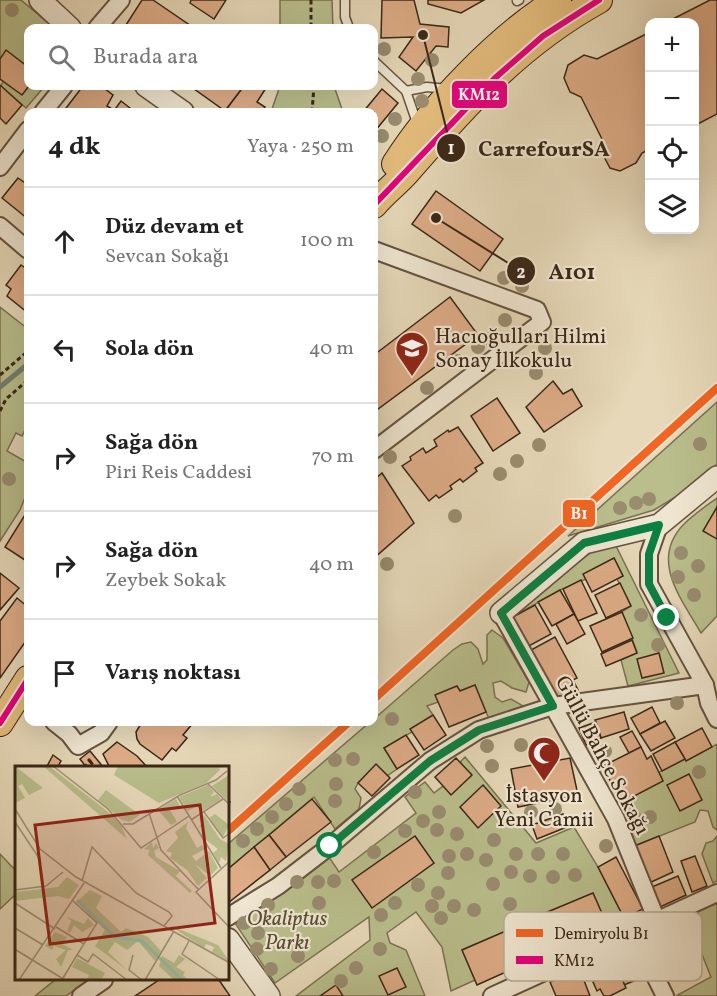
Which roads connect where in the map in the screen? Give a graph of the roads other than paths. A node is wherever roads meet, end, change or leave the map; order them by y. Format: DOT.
graph roads {
  1 [pos="40,0"];
  2 [pos="121,0"];
  3 [pos="345,0"];
  4 [pos="558,0"];
  5 [pos="599,0"];
  6 [pos="66,24"];
  7 [pos="100,24"];
  8 [pos="348,24"];
  9 [pos="378,66"];
  10 [pos="61,90"];
  11 [pos="152,90"];
  12 [pos="406,91"];
  13 [pos="454,91"];
  14 [pos="46,108"];
  15 [pos="177,108"];
  16 [pos="419,129"];
  17 [pos="24,135"];
  18 [pos="0,166"];
  19 [pos="378,197"];
  20 [pos="378,201"];
  21 [pos="0,226"];
  22 [pos="24,247"];
  23 [pos="378,251"];
  24 [pos="378,447"];
  25 [pos="717,477"];
  26 [pos="659,525"];
  27 [pos="501,613"];
  28 [pos="705,685"];
  29 [pos="24,693"];
  30 [pos="553,706"];
  31 [pos="717,719"];
  32 [pos="0,723"];
  33 [pos="59,726"];
  34 [pos="106,726"];
  35 [pos="717,893"];
  36 [pos="653,912"];
  37 [pos="676,912"];
  38 [pos="230,916"];
  39 [pos="230,942"];
  40 [pos="103,981"];
  41 [pos="525,981"];
  42 [pos="658,981"];
  43 [pos="81,996"];
  44 [pos="269,996"];
  45 [pos="492,996"];
  46 [pos="665,996"];
  1 -- 6 [label="street"];
  2 -- 7 [label="street"];
  3 -- 8 [label="lane"];
  4 -- 13 [label="main road"];
  5 -- 20 [label="main road"];
  9 -- 12 [label="lane"];
  10 -- 14 [label="street"];
  11 -- 15 [label="street"];
  12 -- 13 [label="lane"];
  12 -- 16 [label="lane"];
  13 -- 16 [label="main road"];
  16 -- 19 [label="main road"];
  17 -- 18 [label="street"];
  21 -- 22 [label="street"];
  23 -- 24 [label="street"];
  25 -- 26 [label="street"];
  26 -- 27 [label="street"];
  26 -- 28 [label="street"];
  27 -- 30 [label="street, Güllü Bahçe Sokağı"];
  28 -- 30 [label="street"];
  28 -- 31 [label="street"];
  29 -- 32 [label="main road"];
  30 -- 36 [label="street, Güllü Bahçe Sokağı"];
  30 -- 38 [label="street"];
  33 -- 34 [label="street"];
  35 -- 37 [label="street"];
  39 -- 44 [label="street"];
  40 -- 43 [label="street"];
  41 -- 45 [label="street"];
  42 -- 46 [label="street"];
}
